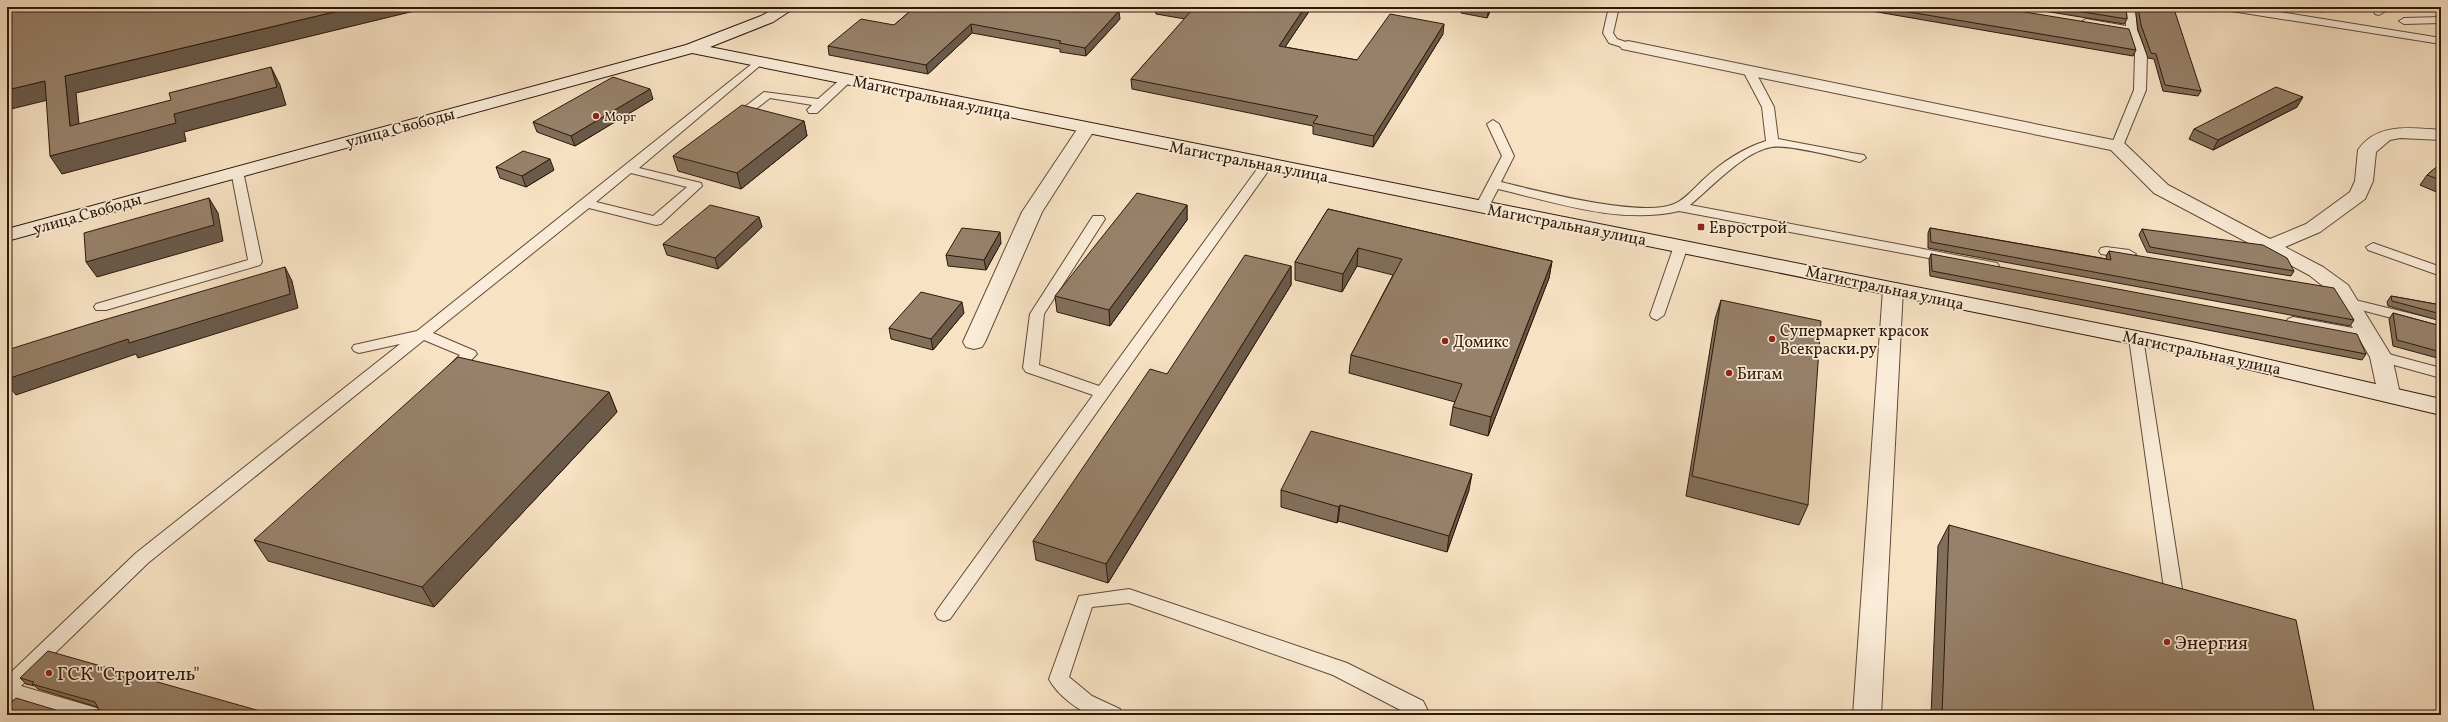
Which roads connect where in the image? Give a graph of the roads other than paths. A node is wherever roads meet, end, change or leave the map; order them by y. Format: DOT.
graph roads {
  1 [pos="788,7"];
  2 [pos="1614,7"];
  3 [pos="2130,7"];
  4 [pos="2225,7"];
  5 [pos="2262,10"];
  6 [pos="2404,20"];
  7 [pos="2441,20"];
  8 [pos="2077,21"];
  9 [pos="2132,30"];
  10 [pos="2441,41"];
  11 [pos="1628,46"];
  12 [pos="692,48"];
  13 [pos="758,62"];
  14 [pos="1749,71"];
  15 [pos="846,80"];
  16 [pos="1493,124"];
  17 [pos="726,126"];
  18 [pos="1086,129"];
  19 [pos="2441,135"];
  20 [pos="1772,143"];
  21 [pos="2117,146"];
  22 [pos="1860,158"];
  23 [pos="1267,164"];
  24 [pos="629,169"];
  25 [pos="237,171"];
  26 [pos="1493,184"];
  27 [pos="586,203"];
  28 [pos="1482,207"];
  29 [pos="1679,207"];
  30 [pos="1098,219"];
  31 [pos="7,235"];
  32 [pos="1681,246"];
  33 [pos="2270,246"];
  34 [pos="2373,247"];
  35 [pos="2106,250"];
  36 [pos="2145,257"];
  37 [pos="2008,269"];
  38 [pos="2441,272"];
  39 [pos="2310,285"];
  40 [pos="1893,289"];
  41 [pos="2346,296"];
  42 [pos="100,307"];
  43 [pos="1657,315"];
  44 [pos="2277,319"];
  45 [pos="2441,326"];
  46 [pos="423,334"];
  47 [pos="2369,336"];
  48 [pos="2136,338"];
  49 [pos="974,342"];
  50 [pos="360,348"];
  51 [pos="2381,357"];
  52 [pos="2441,373"];
  53 [pos="443,380"];
  54 [pos="1103,393"];
  55 [pos="2389,394"];
  56 [pos="2441,407"];
  57 [pos="2173,589"];
  58 [pos="944,614"];
  59 [pos="7,689"];
  60 [pos="93,715"];
  61 [pos="1113,715"];
  62 [pos="1420,715"];
  63 [pos="1867,715"];
  1 -- 12 [label="main road, улица Свободы"];
  2 -- 11 [label="lane"];
  3 -- 9 [label="lane"];
  4 -- 5 [label="lane"];
  5 -- 10 [label="lane"];
  6 -- 7 [label="lane"];
  8 -- 9 [label="lane"];
  9 -- 21 [label="lane"];
  11 -- 14 [label="main road"];
  12 -- 13 [label="main road, Магистральная улица"];
  12 -- 25 [label="main road, улица Свободы"];
  13 -- 15 [label="main road, Магистральная улица"];
  13 -- 24 [label="lane"];
  14 -- 20 [label="lane"];
  14 -- 21 [label="main road"];
  15 -- 17 [label="lane"];
  15 -- 18 [label="main road, Магистральная улица"];
  16 -- 26 [label="lane"];
  18 -- 23 [label="main road, Магистральная улица"];
  18 -- 49 [label="main road"];
  19 -- 33 [label="main road"];
  20 -- 22 [label="lane"];
  20 -- 29 [label="lane"];
  21 -- 33 [label="main road"];
  23 -- 28 [label="main road, Магистральная улица"];
  23 -- 54 [label="lane"];
  24 -- 27 [label="lane"];
  24 -- 27 [label="lane"];
  25 -- 31 [label="main road, улица Свободы"];
  25 -- 42 [label="lane"];
  26 -- 28 [label="lane"];
  26 -- 29 [label="lane"];
  27 -- 46 [label="lane"];
  28 -- 32 [label="main road, Магистральная улица"];
  29 -- 37 [label="lane"];
  30 -- 54 [label="lane"];
  32 -- 40 [label="main road, Магистральная улица"];
  32 -- 43 [label="lane"];
  33 -- 41 [label="main road"];
  34 -- 38 [label="lane"];
  35 -- 36 [label="lane"];
  39 -- 41 [label="lane"];
  40 -- 48 [label="main road, Магистральная улица"];
  40 -- 63 [label="main road"];
  41 -- 45 [label="lane"];
  41 -- 47 [label="main road"];
  44 -- 47 [label="lane"];
  46 -- 50 [label="lane"];
  46 -- 53 [label="lane"];
  46 -- 59 [label="lane"];
  47 -- 51 [label="main road"];
  48 -- 55 [label="main road, Магистральная улица"];
  48 -- 57 [label="lane"];
  51 -- 52 [label="lane"];
  51 -- 55 [label="main road"];
  54 -- 58 [label="lane"];
  55 -- 56 [label="main road, Магистральная улица"];
  59 -- 60 [label="lane"];
  61 -- 62 [label="lane"];
}
